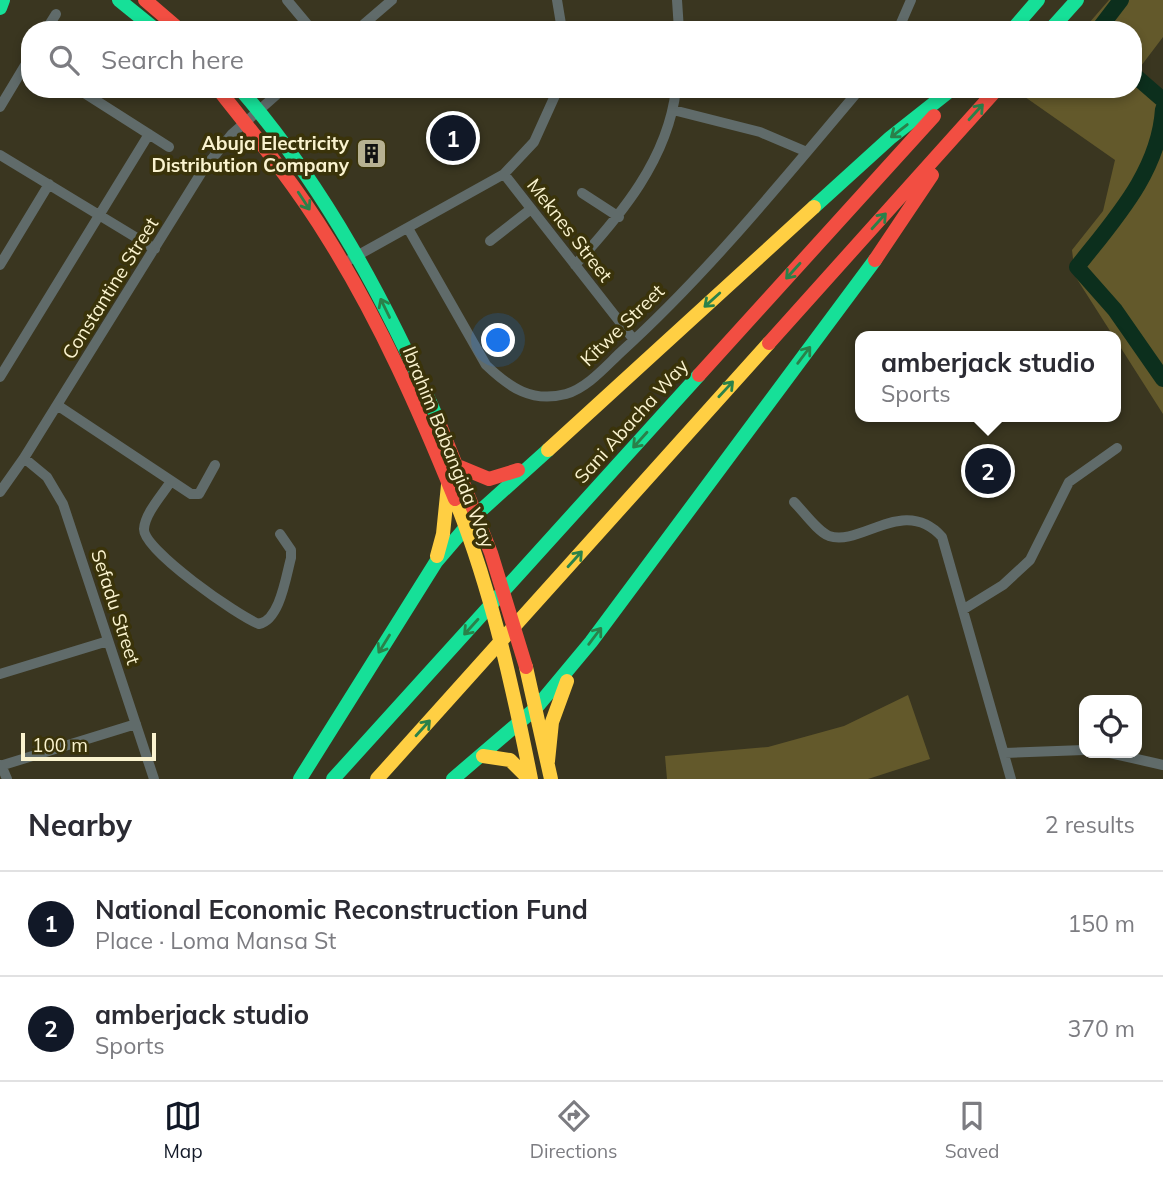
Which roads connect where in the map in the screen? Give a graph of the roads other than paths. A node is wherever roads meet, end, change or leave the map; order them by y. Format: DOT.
graph roads {
  1 [pos="3,0"];
  2 [pos="118,0"];
  3 [pos="145,0"];
  4 [pos="287,0"];
  5 [pos="392,0"];
  6 [pos="557,0"];
  7 [pos="679,0"];
  8 [pos="911,0"];
  9 [pos="1038,0"];
  10 [pos="1077,0"];
  11 [pos="0,8"];
  12 [pos="56,14"];
  13 [pos="52,21"];
  14 [pos="145,21"];
  15 [pos="170,21"];
  16 [pos="304,21"];
  17 [pos="368,21"];
  18 [pos="560,21"];
  19 [pos="679,21"];
  20 [pos="902,21"];
  21 [pos="1020,21"];
  22 [pos="1059,21"];
  23 [pos="21,72"];
  24 [pos="92,98"];
  25 [pos="226,98"];
  26 [pos="248,98"];
  27 [pos="272,98"];
  28 [pos="554,98"];
  29 [pos="675,98"];
  30 [pos="852,98"];
  31 [pos="941,98"];
  32 [pos="950,98"];
  33 [pos="989,98"];
  34 [pos="0,107"];
  35 [pos="258,109"];
  36 [pos="673,110"];
  37 [pos="246,121"];
  38 [pos="149,134"];
  39 [pos="956,135"];
  40 [pos="169,147"];
  41 [pos="807,152"];
  42 [pos="0,155"];
  43 [pos="504,174"];
  44 [pos="49,184"];
  45 [pos="582,193"];
  46 [pos="531,209"];
  47 [pos="99,215"];
  48 [pos="619,217"];
  49 [pos="409,230"];
  50 [pos="489,241"];
  51 [pos="155,248"];
  52 [pos="359,255"];
  53 [pos="344,263"];
  54 [pos="0,265"];
  55 [pos="575,265"];
  56 [pos="634,340"];
  57 [pos="0,377"];
  58 [pos="57,405"];
  59 [pos="1117,448"];
  60 [pos="24,458"];
  61 [pos="215,465"];
  62 [pos="460,467"];
  63 [pos="526,467"];
  64 [pos="171,481"];
  65 [pos="448,485"];
  66 [pos="0,492"];
  67 [pos="794,502"];
  68 [pos="478,513"];
  69 [pos="464,528"];
  70 [pos="280,534"];
  71 [pos="436,562"];
  72 [pos="964,609"];
  73 [pos="108,640"];
  74 [pos="579,657"];
  75 [pos="0,674"];
  76 [pos="536,708"];
  77 [pos="522,721"];
  78 [pos="136,724"];
  79 [pos="1079,750"];
  80 [pos="1005,753"];
  81 [pos="483,756"];
  82 [pos="1132,758"];
  83 [pos="548,761"];
  84 [pos="1163,765"];
  85 [pos="1,766"];
  86 [pos="6,779"];
  87 [pos="154,779"];
  88 [pos="300,779"];
  89 [pos="333,779"];
  90 [pos="377,779"];
  91 [pos="453,779"];
  92 [pos="530,779"];
  93 [pos="551,779"];
  94 [pos="1011,779"];
  1 -- 11 [label="main road"];
  2 -- 14 [label="main road"];
  3 -- 15 [label="main road"];
  4 -- 16 [label="street"];
  5 -- 17 [label="street"];
  6 -- 18 [label="street"];
  7 -- 19 [label="street"];
  8 -- 20 [label="street"];
  9 -- 21 [label="main road"];
  10 -- 22 [label="main road"];
  12 -- 13 [label="street"];
  23 -- 34 [label="street"];
  24 -- 38 [label="street"];
  25 -- 37 [label="main road, Ibrahim Babangida Way"];
  26 -- 35 [label="main road, Ibrahim Babangida Way"];
  27 -- 35 [label="street, Constantine Street"];
  28 -- 43 [label="street"];
  29 -- 36 [label="street"];
  30 -- 41 [label="street, Kitwe Street"];
  31 -- 63 [label="main road, one-way"];
  32 -- 89 [label="main road, Sani Abacha Way, one-way"];
  39 -- 33 [label="main road, one-way"];
  35 -- 37 [label="street, Constantine Street"];
  35 -- 52 [label="main road, Ibrahim Babangida Way"];
  36 -- 41 [label="street"];
  36 -- 48 [label="street"];
  37 -- 51 [label="street, Constantine Street"];
  37 -- 53 [label="main road, Ibrahim Babangida Way, one-way"];
  38 -- 40 [label="street"];
  38 -- 47 [label="street"];
  74 -- 39 [label="main road, one-way"];
  90 -- 39 [label="main road, one-way"];
  41 -- 56 [label="street, Kitwe Street"];
  42 -- 44 [label="street"];
  43 -- 46 [label="street, Meknes Street"];
  43 -- 49 [label="street"];
  44 -- 47 [label="street"];
  44 -- 54 [label="street"];
  45 -- 48 [label="street"];
  46 -- 50 [label="street"];
  46 -- 55 [label="street, Meknes Street"];
  47 -- 51 [label="street"];
  47 -- 57 [label="street"];
  48 -- 55 [label="street"];
  49 -- 52 [label="street"];
  49 -- 56 [label="street, Kitwe Street"];
  51 -- 58 [label="street, Constantine Street"];
  52 -- 53 [label="street"];
  62 -- 52 [label="main road, Ibrahim Babangida Way, one-way"];
  53 -- 65 [label="main road, Ibrahim Babangida Way"];
  55 -- 56 [label="street, Meknes Street"];
  58 -- 60 [label="street, Constantine Street"];
  58 -- 64 [label="street"];
  59 -- 72 [label="street"];
  60 -- 66 [label="street, Constantine Street"];
  60 -- 73 [label="street, Sefadu Street"];
  61 -- 64 [label="street"];
  62 -- 63 [label="main road"];
  62 -- 68 [label="main road, Ibrahim Babangida Way"];
  63 -- 68 [label="main road"];
  64 -- 70 [label="street"];
  65 -- 69 [label="main road, Ibrahim Babangida Way"];
  65 -- 71 [label="main road"];
  67 -- 72 [label="street"];
  68 -- 69 [label="main road"];
  68 -- 76 [label="main road, Ibrahim Babangida Way"];
  69 -- 71 [label="main road"];
  69 -- 77 [label="main road, Ibrahim Babangida Way"];
  71 -- 88 [label="main road, one-way"];
  72 -- 80 [label="street"];
  73 -- 75 [label="street"];
  73 -- 78 [label="street, Sefadu Street"];
  74 -- 76 [label="main road"];
  74 -- 83 [label="main road"];
  76 -- 77 [label="main road"];
  76 -- 83 [label="main road, Ibrahim Babangida Way"];
  77 -- 81 [label="main road"];
  77 -- 92 [label="main road, Ibrahim Babangida Way"];
  78 -- 85 [label="street"];
  78 -- 87 [label="street, Sefadu Street"];
  79 -- 80 [label="street"];
  80 -- 94 [label="street"];
  81 -- 91 [label="main road"];
  81 -- 92 [label="main road"];
  82 -- 84 [label="street"];
  83 -- 93 [label="main road, Ibrahim Babangida Way"];
  85 -- 86 [label="street"];
}
